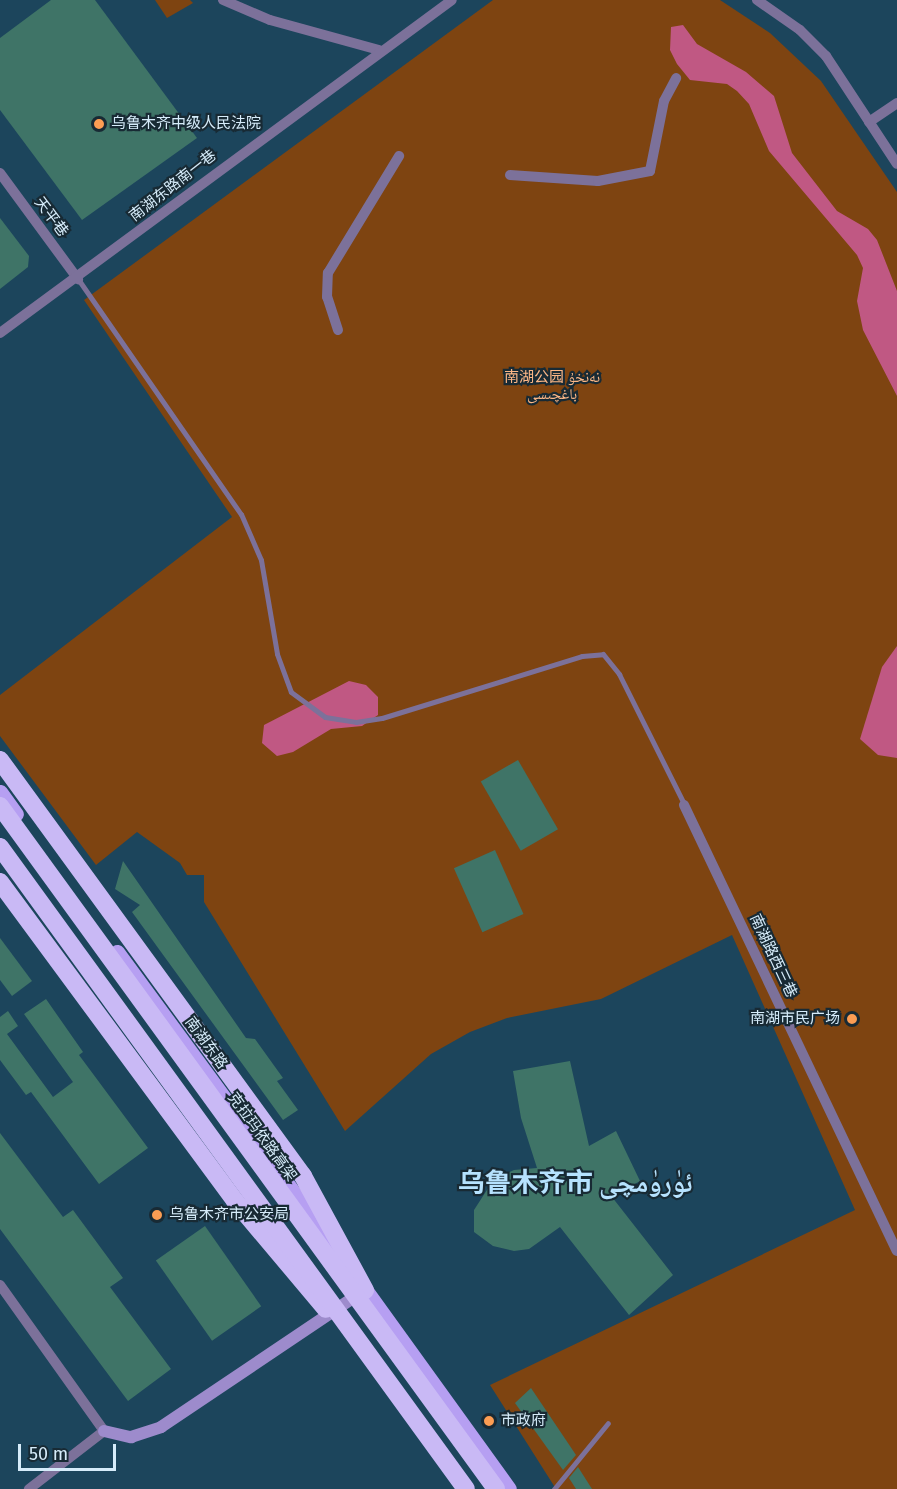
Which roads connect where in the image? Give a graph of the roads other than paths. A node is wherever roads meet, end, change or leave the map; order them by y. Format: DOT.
graph roads {
  1 [pos="223,0"];
  2 [pos="452,0"];
  3 [pos="757,0"];
  4 [pos="379,50"];
  5 [pos="676,78"];
  6 [pos="897,103"];
  7 [pos="869,122"];
  8 [pos="399,156"];
  9 [pos="897,164"];
  10 [pos="0,173"];
  11 [pos="510,175"];
  12 [pos="78,279"];
  13 [pos="338,330"];
  14 [pos="0,333"];
  15 [pos="0,760"];
  16 [pos="0,792"];
  17 [pos="684,805"];
  18 [pos="0,806"];
  19 [pos="0,838"];
  20 [pos="0,847"];
  21 [pos="19,864"];
  22 [pos="0,877"];
  23 [pos="0,882"];
  24 [pos="897,1251"];
  25 [pos="0,1285"];
  26 [pos="365,1290"];
  27 [pos="329,1312"];
  28 [pos="608,1423"];
  29 [pos="104,1431"];
  30 [pos="29,1489"];
  31 [pos="465,1489"];
  32 [pos="496,1489"];
  33 [pos="509,1489"];
  34 [pos="554,1489"];
  1 -- 4 [label="street"];
  2 -- 4 [label="street, 南湖东路南一巷"];
  3 -- 7 [label="street"];
  4 -- 12 [label="street, 南湖东路南一巷"];
  5 -- 11 [label="street"];
  6 -- 7 [label="street"];
  7 -- 9 [label="street"];
  8 -- 13 [label="street"];
  10 -- 12 [label="street, 天平巷"];
  12 -- 14 [label="street, 南湖东路南一巷"];
  12 -- 17 [label="lane"];
  15 -- 26 [label="highway"];
  16 -- 26 [label="main road, 南湖东路"];
  17 -- 24 [label="street, 南湖路西三巷"];
  18 -- 32 [label="highway, 克拉玛依路高架, bridge"];
  19 -- 21 [label="main road"];
  20 -- 31 [label="highway, bridge"];
  21 -- 22 [label="street"];
  21 -- 27 [label="main road"];
  23 -- 27 [label="highway"];
  25 -- 29 [label="street"];
  26 -- 27 [label="street"];
  26 -- 33 [label="main road, 南湖东路"];
  27 -- 29 [label="street"];
  27 -- 31 [label="main road"];
  28 -- 34 [label="lane"];
  29 -- 30 [label="street"];
}
